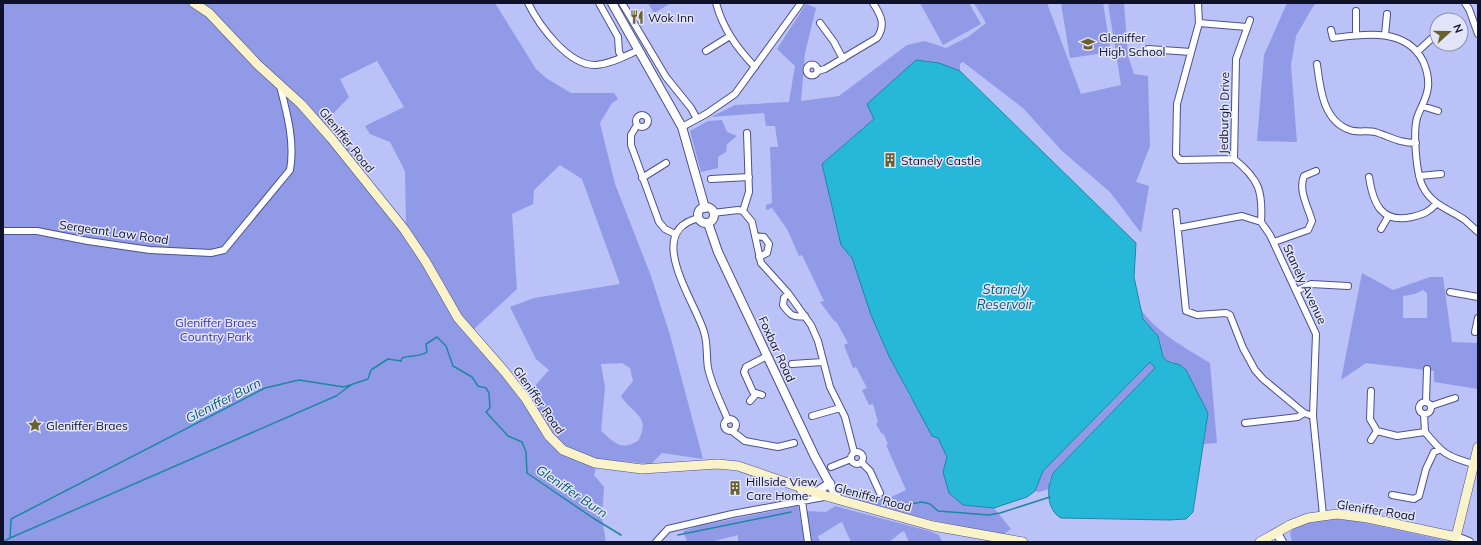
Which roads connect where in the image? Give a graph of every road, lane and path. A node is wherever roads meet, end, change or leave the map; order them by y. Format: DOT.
graph roads {
  1 [pos="194,3"];
  2 [pos="528,3"];
  3 [pos="599,3"];
  4 [pos="612,3"];
  5 [pos="622,3"];
  6 [pos="716,3"];
  7 [pos="801,3"];
  8 [pos="873,3"];
  9 [pos="1198,3"];
  10 [pos="1465,3"];
  11 [pos="1356,11"];
  12 [pos="1387,14"];
  13 [pos="1250,20"];
  14 [pos="820,23"];
  15 [pos="1199,23"];
  16 [pos="1247,27"];
  17 [pos="1331,30"];
  18 [pos="1478,34"];
  19 [pos="1356,35"];
  20 [pos="1385,35"];
  21 [pos="730,36"];
  22 [pos="1429,41"];
  23 [pos="1148,49"];
  24 [pos="639,50"];
  25 [pos="706,51"];
  26 [pos="1190,52"];
  27 [pos="1417,52"];
  28 [pos="622,57"];
  29 [pos="843,59"];
  30 [pos="1318,64"];
  31 [pos="755,67"];
  32 [pos="818,71"];
  33 [pos="280,86"];
  34 [pos="1422,106"];
  35 [pos="1438,111"];
  36 [pos="698,119"];
  37 [pos="637,125"];
  38 [pos="682,127"];
  39 [pos="747,133"];
  40 [pos="1416,143"];
  41 [pos="1234,159"];
  42 [pos="666,163"];
  43 [pos="1316,171"];
  44 [pos="1441,174"];
  45 [pos="1419,176"];
  46 [pos="1369,177"];
  47 [pos="642,178"];
  48 [pos="749,178"];
  49 [pos="711,179"];
  50 [pos="1436,204"];
  51 [pos="705,208"];
  52 [pos="743,211"];
  53 [pos="1176,212"];
  54 [pos="713,213"];
  55 [pos="1388,217"];
  56 [pos="699,218"];
  57 [pos="1261,222"];
  58 [pos="708,223"];
  59 [pos="1178,228"];
  60 [pos="1381,229"];
  61 [pos="3,231"];
  62 [pos="1478,232"];
  63 [pos="675,234"];
  64 [pos="755,236"];
  65 [pos="1274,242"];
  66 [pos="759,257"];
  67 [pos="1348,286"];
  68 [pos="1296,291"];
  69 [pos="1450,292"];
  70 [pos="788,293"];
  71 [pos="1478,297"];
  72 [pos="805,316"];
  73 [pos="1478,318"];
  74 [pos="1475,332"];
  75 [pos="767,356"];
  76 [pos="823,362"];
  77 [pos="792,364"];
  78 [pos="1427,369"];
  79 [pos="1371,391"];
  80 [pos="1455,398"];
  81 [pos="750,401"];
  82 [pos="1426,402"];
  83 [pos="1431,406"];
  84 [pos="840,408"];
  85 [pos="1304,412"];
  86 [pos="1424,414"];
  87 [pos="812,416"];
  88 [pos="1313,416"];
  89 [pos="1245,423"];
  90 [pos="1377,431"];
  91 [pos="1425,432"];
  92 [pos="1371,440"];
  93 [pos="794,443"];
  94 [pos="1478,447"];
  95 [pos="1439,450"];
  96 [pos="854,452"];
  97 [pos="851,459"];
  98 [pos="862,462"];
  99 [pos="1474,464"];
  100 [pos="831,467"];
  101 [pos="830,483"];
  102 [pos="800,487"];
  103 [pos="815,493"];
  104 [pos="880,493"];
  105 [pos="1392,495"];
  106 [pos="826,496"];
  107 [pos="838,499"];
  108 [pos="801,501"];
  109 [pos="1323,515"];
  110 [pos="1278,533"];
  111 [pos="1456,537"];
  112 [pos="656,542"];
  113 [pos="808,542"];
  114 [pos="1016,542"];
  115 [pos="1260,542"];
  116 [pos="1282,542"];
  117 [pos="1469,542"];
  1 -- 33 [label="main road, Gleniffer Road"];
  2 -- 28 [label="street"];
  3 -- 28 [label="street"];
  4 -- 24 [label="street"];
  5 -- 36 [label="street"];
  6 -- 21 [label="street"];
  7 -- 31 [label="street"];
  8 -- 29 [label="street"];
  9 -- 15 [label="street"];
  10 -- 18 [label="street"];
  11 -- 19 [label="street"];
  12 -- 20 [label="street"];
  13 -- 16 [label="street, Jedburgh Drive"];
  14 -- 29 [label="street"];
  15 -- 16 [label="street"];
  15 -- 26 [label="street"];
  16 -- 41 [label="street, Jedburgh Drive"];
  17 -- 19 [label="street"];
  19 -- 20 [label="street"];
  20 -- 27 [label="street"];
  21 -- 25 [label="street"];
  21 -- 31 [label="street"];
  22 -- 27 [label="street"];
  23 -- 26 [label="street"];
  24 -- 28 [label="street"];
  24 -- 38 [label="street"];
  26 -- 41 [label="street"];
  27 -- 34 [label="street"];
  29 -- 32 [label="street"];
  30 -- 40 [label="street"];
  31 -- 36 [label="street"];
  33 -- 61 [label="street, Sergeant Law Road"];
  33 -- 102 [label="main road, Gleniffer Road"];
  34 -- 35 [label="street"];
  34 -- 40 [label="street"];
  36 -- 38 [label="street"];
  37 -- 47 [label="street"];
  38 -- 51 [label="street"];
  39 -- 48 [label="street"];
  40 -- 45 [label="street"];
  41 -- 57 [label="street, Jedburgh Drive"];
  42 -- 47 [label="street"];
  43 -- 65 [label="street"];
  44 -- 45 [label="street"];
  45 -- 50 [label="street"];
  46 -- 55 [label="street"];
  47 -- 63 [label="street"];
  48 -- 49 [label="street"];
  48 -- 52 [label="street"];
  50 -- 55 [label="street"];
  50 -- 62 [label="street"];
  51 -- 54 [label="street"];
  51 -- 56 [label="street"];
  52 -- 54 [label="street"];
  52 -- 64 [label="street"];
  53 -- 59 [label="street"];
  54 -- 58 [label="street"];
  55 -- 60 [label="street"];
  56 -- 58 [label="street"];
  56 -- 63 [label="street"];
  57 -- 59 [label="street"];
  57 -- 65 [label="street, Stanely Avenue"];
  58 -- 75 [label="street, Foxbar Road"];
  59 -- 85 [label="street"];
  63 -- 93 [label="street"];
  64 -- 66 [label="street"];
  64 -- 66 [label="street"];
  65 -- 68 [label="street, Stanely Avenue"];
  66 -- 70 [label="street"];
  67 -- 68 [label="street"];
  68 -- 88 [label="street, Stanely Avenue"];
  69 -- 71 [label="street"];
  70 -- 72 [label="street"];
  70 -- 72 [label="street"];
  72 -- 76 [label="street"];
  73 -- 74 [label="street"];
  75 -- 81 [label="street"];
  75 -- 101 [label="street, Foxbar Road"];
  76 -- 77 [label="street"];
  76 -- 84 [label="street"];
  78 -- 82 [label="street"];
  79 -- 90 [label="street"];
  80 -- 83 [label="street"];
  82 -- 83 [label="street"];
  82 -- 86 [label="street"];
  83 -- 86 [label="street"];
  84 -- 87 [label="street"];
  84 -- 96 [label="street"];
  85 -- 88 [label="street"];
  85 -- 89 [label="street"];
  86 -- 91 [label="street"];
  88 -- 109 [label="street, Stanely Avenue"];
  90 -- 91 [label="street"];
  90 -- 92 [label="street"];
  91 -- 95 [label="street"];
  94 -- 99 [label="main road"];
  95 -- 99 [label="street"];
  95 -- 105 [label="street"];
  96 -- 97 [label="street"];
  96 -- 98 [label="street"];
  97 -- 98 [label="street"];
  97 -- 100 [label="street"];
  98 -- 104 [label="street"];
  99 -- 111 [label="main road"];
  101 -- 103 [label="street"];
  101 -- 107 [label="street, Foxbar Road"];
  102 -- 103 [label="main road, Gleniffer Road"];
  102 -- 108 [label="street"];
  103 -- 106 [label="main road, Gleniffer Road"];
  106 -- 107 [label="main road, Gleniffer Road"];
  106 -- 108 [label="street"];
  107 -- 114 [label="main road, Gleniffer Road"];
  108 -- 112 [label="street"];
  108 -- 113 [label="street"];
  109 -- 110 [label="main road, Gleniffer Road"];
  109 -- 111 [label="main road, Gleniffer Road"];
  110 -- 115 [label="main road, Gleniffer Road"];
  110 -- 116 [label="street"];
  111 -- 117 [label="street, Gleniffer Road"];
}
